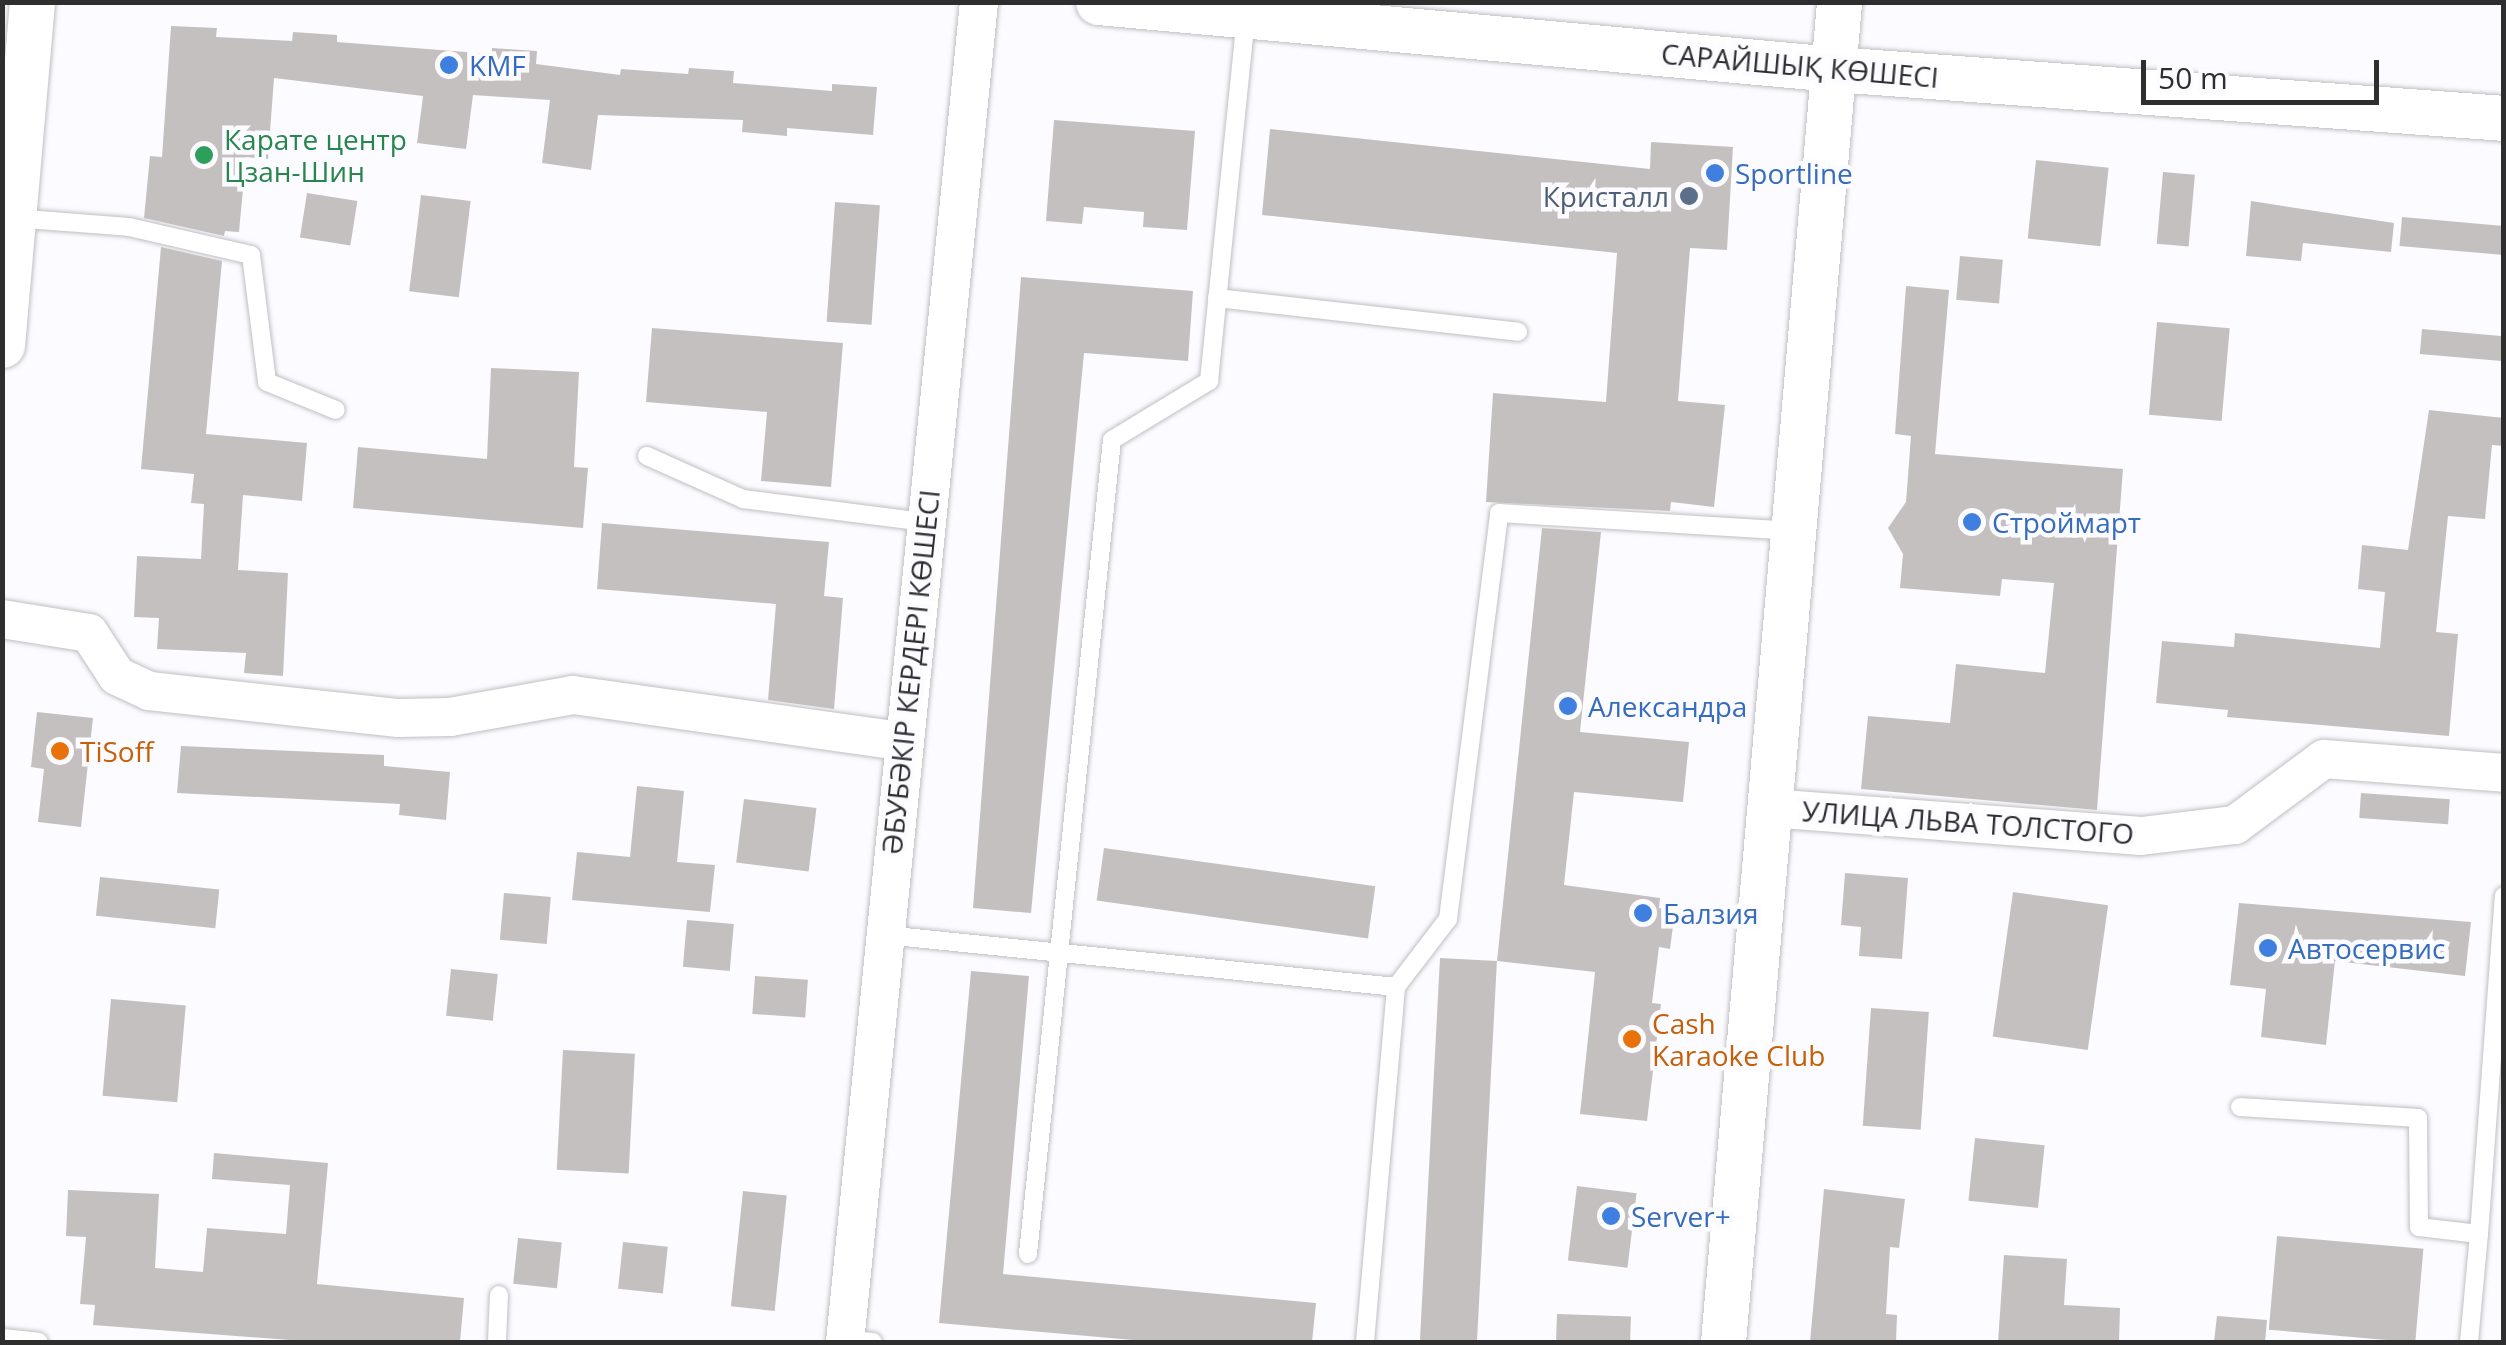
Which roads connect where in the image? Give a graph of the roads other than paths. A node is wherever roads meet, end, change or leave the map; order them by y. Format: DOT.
graph roads {
  1 [pos="32,2"];
  2 [pos="979,2"];
  3 [pos="1098,2"];
  4 [pos="1840,2"];
  5 [pos="1246,16"];
  6 [pos="1834,70"];
  7 [pos="2504,118"];
  8 [pos="12,218"];
  9 [pos="1217,298"];
  10 [pos="1518,332"];
  11 [pos="2,346"];
  12 [pos="336,410"];
  13 [pos="647,456"];
  14 [pos="924,522"];
  15 [pos="1794,531"];
  16 [pos="2,619"];
  17 [pos="901,740"];
  18 [pos="2504,773"];
  19 [pos="1769,808"];
  20 [pos="2504,896"];
  21 [pos="886,935"];
  22 [pos="1056,950"];
  23 [pos="1396,987"];
  24 [pos="2240,1108"];
  25 [pos="2479,1234"];
  26 [pos="1028,1254"];
  27 [pos="499,1296"];
  28 [pos="2,1338"];
  29 [pos="39,1342"];
  30 [pos="497,1342"];
  31 [pos="854,1342"];
  32 [pos="1365,1342"];
  33 [pos="1723,1342"];
  34 [pos="2469,1342"];
  1 -- 8 [label="street"];
  2 -- 14 [label="street, ӘБУБӘКІР КЕРДЕРІ КӨШЕСІ"];
  3 -- 5 [label="street, САРАЙШЫҚ КӨШЕСІ"];
  4 -- 6 [label="street"];
  5 -- 6 [label="street, САРАЙШЫҚ КӨШЕСІ"];
  5 -- 9 [label="lane"];
  6 -- 7 [label="street, САРАЙШЫҚ КӨШЕСІ"];
  6 -- 15 [label="street"];
  8 -- 11 [label="street"];
  8 -- 12 [label="lane"];
  9 -- 10 [label="lane"];
  9 -- 22 [label="lane"];
  13 -- 14 [label="lane"];
  14 -- 17 [label="street, ӘБУБӘКІР КЕРДЕРІ КӨШЕСІ"];
  15 -- 19 [label="street"];
  15 -- 23 [label="lane"];
  16 -- 17 [label="street"];
  17 -- 21 [label="street, ӘБУБӘКІР КЕРДЕРІ КӨШЕСІ"];
  18 -- 19 [label="street, УЛИЦА ЛЬВА ТОЛСТОГО"];
  19 -- 33 [label="street"];
  20 -- 25 [label="lane"];
  21 -- 22 [label="lane"];
  21 -- 31 [label="street, ӘБУБӘКІР КЕРДЕРІ КӨШЕСІ"];
  22 -- 23 [label="lane"];
  22 -- 26 [label="lane"];
  23 -- 32 [label="lane"];
  24 -- 25 [label="lane"];
  25 -- 34 [label="lane"];
  27 -- 30 [label="lane"];
  28 -- 29 [label="lane"];
}
